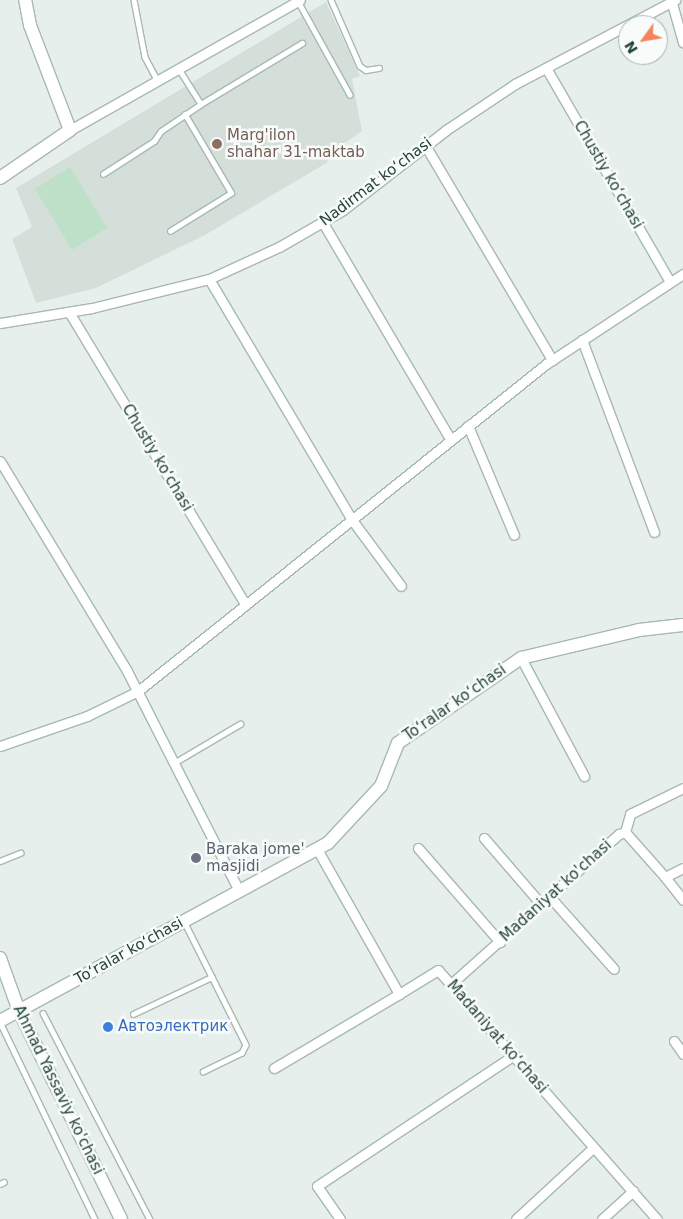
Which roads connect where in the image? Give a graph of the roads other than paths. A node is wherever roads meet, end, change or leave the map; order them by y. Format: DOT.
graph roads {
  1 [pos="25,0"];
  2 [pos="134,0"];
  3 [pos="331,0"];
  4 [pos="299,1"];
  5 [pos="672,1"];
  6 [pos="683,42"];
  7 [pos="302,43"];
  8 [pos="379,68"];
  9 [pos="546,68"];
  10 [pos="179,69"];
  11 [pos="158,81"];
  12 [pos="350,95"];
  13 [pos="201,104"];
  14 [pos="185,115"];
  15 [pos="70,130"];
  16 [pos="425,145"];
  17 [pos="103,174"];
  18 [pos="0,178"];
  19 [pos="323,223"];
  20 [pos="170,232"];
  21 [pos="683,274"];
  22 [pos="210,279"];
  23 [pos="670,282"];
  24 [pos="69,312"];
  25 [pos="0,323"];
  26 [pos="582,340"];
  27 [pos="552,360"];
  28 [pos="468,426"];
  29 [pos="451,440"];
  30 [pos="0,461"];
  31 [pos="352,520"];
  32 [pos="654,532"];
  33 [pos="514,535"];
  34 [pos="400,586"];
  35 [pos="246,605"];
  36 [pos="683,625"];
  37 [pos="521,658"];
  38 [pos="138,691"];
  39 [pos="240,724"];
  40 [pos="0,746"];
  41 [pos="173,763"];
  42 [pos="584,776"];
  43 [pos="683,788"];
  44 [pos="625,832"];
  45 [pos="484,838"];
  46 [pos="418,848"];
  47 [pos="317,849"];
  48 [pos="20,853"];
  49 [pos="0,861"];
  50 [pos="683,868"];
  51 [pos="664,877"];
  52 [pos="240,892"];
  53 [pos="550,897"];
  54 [pos="683,900"];
  55 [pos="541,904"];
  56 [pos="184,922"];
  57 [pos="500,942"];
  58 [pos="0,958"];
  59 [pos="614,969"];
  60 [pos="212,977"];
  61 [pos="451,984"];
  62 [pos="399,994"];
  63 [pos="19,1012"];
  64 [pos="43,1013"];
  65 [pos="134,1014"];
  66 [pos="0,1022"];
  67 [pos="6,1036"];
  68 [pos="0,1039"];
  69 [pos="674,1041"];
  70 [pos="683,1054"];
  71 [pos="514,1055"];
  72 [pos="274,1068"];
  73 [pos="203,1072"];
  74 [pos="593,1148"];
  75 [pos="633,1191"];
  76 [pos="95,1219"];
  77 [pos="121,1219"];
  78 [pos="150,1219"];
  79 [pos="340,1219"];
  80 [pos="516,1219"];
  81 [pos="602,1219"];
  82 [pos="657,1219"];
  1 -- 15 [label="street"];
  2 -- 11 [label="lane"];
  3 -- 8 [label="lane"];
  4 -- 10 [label="street"];
  4 -- 12 [label="lane"];
  5 -- 6 [label="street"];
  5 -- 9 [label="street, Nadirmat koʻchasi"];
  7 -- 13 [label="lane"];
  9 -- 16 [label="street, Nadirmat koʻchasi"];
  9 -- 23 [label="street, Chustiy koʻchasi"];
  10 -- 11 [label="street"];
  10 -- 13 [label="lane"];
  11 -- 15 [label="street"];
  13 -- 14 [label="lane"];
  14 -- 17 [label="lane"];
  14 -- 20 [label="lane"];
  15 -- 18 [label="street"];
  16 -- 19 [label="street, Nadirmat koʻchasi"];
  16 -- 27 [label="street"];
  19 -- 22 [label="street, Nadirmat koʻchasi"];
  19 -- 29 [label="street"];
  21 -- 23 [label="street"];
  22 -- 24 [label="street, Nadirmat koʻchasi"];
  22 -- 31 [label="street"];
  23 -- 26 [label="street"];
  24 -- 25 [label="street, Nadirmat koʻchasi"];
  24 -- 35 [label="street, Chustiy koʻchasi"];
  26 -- 27 [label="street"];
  26 -- 32 [label="street"];
  27 -- 28 [label="street"];
  28 -- 29 [label="street"];
  28 -- 33 [label="street"];
  29 -- 31 [label="street"];
  30 -- 38 [label="street"];
  31 -- 34 [label="street"];
  31 -- 35 [label="street"];
  35 -- 38 [label="street"];
  36 -- 37 [label="street, Toʻralar koʻchasi"];
  37 -- 42 [label="street"];
  37 -- 47 [label="street, Toʻralar koʻchasi"];
  38 -- 40 [label="street"];
  38 -- 41 [label="street"];
  39 -- 41 [label="lane"];
  41 -- 52 [label="street"];
  43 -- 44 [label="street"];
  44 -- 51 [label="street, Madaniyat ko'chasi"];
  44 -- 53 [label="street, Madaniyat ko'chasi"];
  45 -- 55 [label="street"];
  46 -- 57 [label="street"];
  47 -- 52 [label="street, Toʻralar koʻchasi"];
  47 -- 62 [label="street"];
  48 -- 49 [label="lane"];
  50 -- 51 [label="street"];
  51 -- 54 [label="street, Madaniyat ko'chasi"];
  52 -- 56 [label="street, Toʻralar koʻchasi"];
  53 -- 55 [label="street, Madaniyat ko'chasi"];
  53 -- 59 [label="street"];
  55 -- 57 [label="street, Madaniyat ko'chasi"];
  56 -- 60 [label="lane"];
  56 -- 63 [label="street, Toʻralar koʻchasi"];
  57 -- 61 [label="street, Madaniyat ko'chasi"];
  58 -- 63 [label="street, Ahmad Yassaviy ko'chasi"];
  60 -- 65 [label="lane"];
  60 -- 73 [label="lane"];
  61 -- 62 [label="street, Madaniyat koʻchasi"];
  61 -- 71 [label="street, Madaniyat koʻchasi"];
  62 -- 72 [label="street"];
  63 -- 66 [label="street, Toʻralar koʻchasi"];
  63 -- 77 [label="street, Ahmad Yassaviy ko'chasi"];
  64 -- 78 [label="lane"];
  66 -- 67 [label="lane"];
  67 -- 68 [label="lane"];
  67 -- 76 [label="lane"];
  69 -- 70 [label="street"];
  71 -- 74 [label="street, Madaniyat koʻchasi"];
  71 -- 79 [label="street"];
  74 -- 75 [label="street, Madaniyat koʻchasi"];
  74 -- 80 [label="street"];
  75 -- 81 [label="street"];
  75 -- 82 [label="street, Madaniyat koʻchasi"];
}
